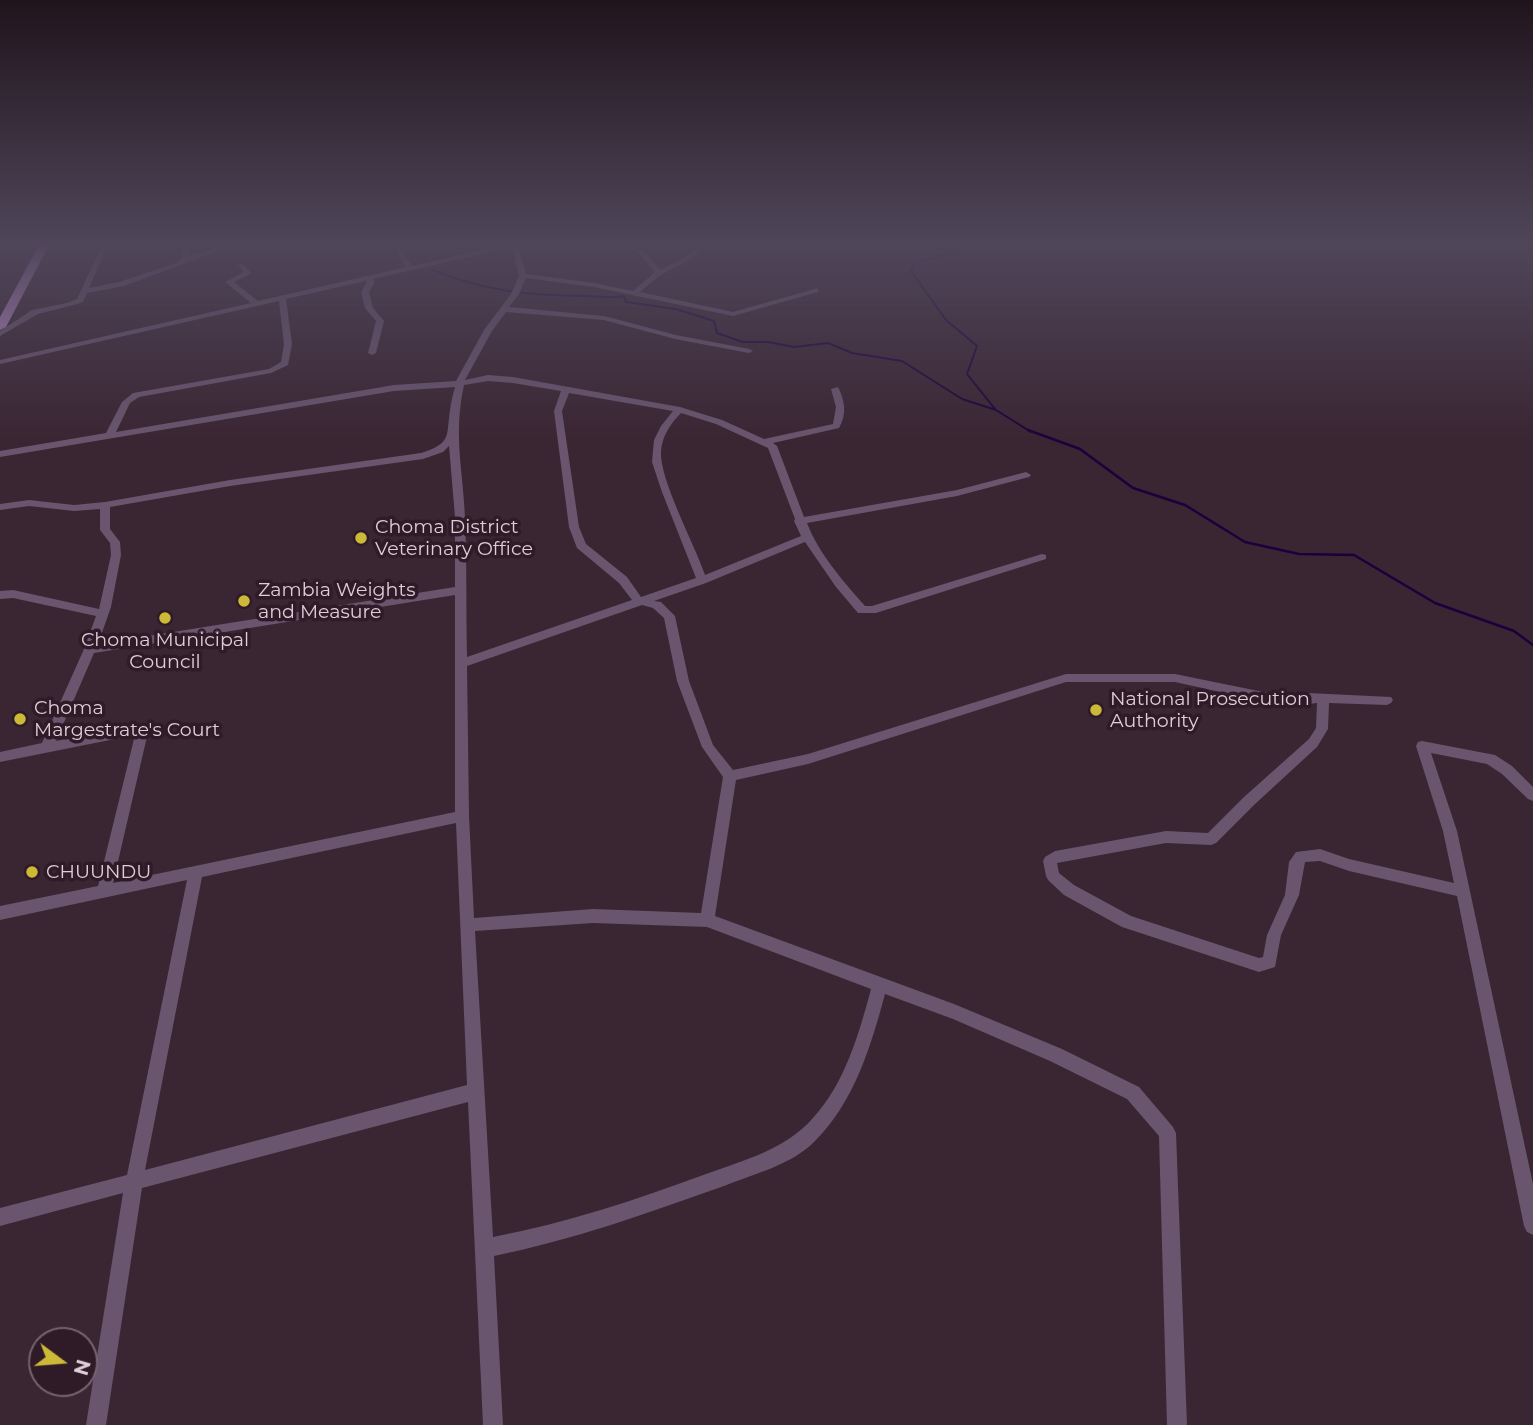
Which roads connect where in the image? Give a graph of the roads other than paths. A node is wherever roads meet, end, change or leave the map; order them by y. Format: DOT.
graph roads {
  1 [pos="8,312"];
  2 [pos="40,312"];
  3 [pos="219,312"];
  4 [pos="284,312"];
  5 [pos="373,312"];
  6 [pos="501,312"];
  7 [pos="531,312"];
  8 [pos="721,312"];
  9 [pos="742,312"];
  10 [pos="0,327"];
  11 [pos="0,334"];
  12 [pos="749,351"];
  13 [pos="372,353"];
  14 [pos="0,362"];
  15 [pos="459,384"];
  16 [pos="835,389"];
  17 [pos="565,391"];
  18 [pos="680,410"];
  19 [pos="453,435"];
  20 [pos="109,437"];
  21 [pos="764,442"];
  22 [pos="0,454"];
  23 [pos="1026,475"];
  24 [pos="105,505"];
  25 [pos="0,506"];
  26 [pos="799,521"];
  27 [pos="807,537"];
  28 [pos="1042,558"];
  29 [pos="702,580"];
  30 [pos="461,590"];
  31 [pos="0,595"];
  32 [pos="637,600"];
  33 [pos="103,614"];
  34 [pos="90,649"];
  35 [pos="463,663"];
  36 [pos="1322,699"];
  37 [pos="1387,700"];
  38 [pos="46,748"];
  39 [pos="0,757"];
  40 [pos="730,776"];
  41 [pos="1533,795"];
  42 [pos="462,816"];
  43 [pos="196,872"];
  44 [pos="104,889"];
  45 [pos="1462,891"];
  46 [pos="0,913"];
  47 [pos="707,920"];
  48 [pos="468,925"];
  49 [pos="880,985"];
  50 [pos="477,1091"];
  51 [pos="134,1182"];
  52 [pos="0,1217"];
  53 [pos="1533,1226"];
  54 [pos="485,1248"];
  55 [pos="96,1425"];
  56 [pos="493,1425"];
  57 [pos="1177,1425"];
  1 -- 10 [label="highway"];
  2 -- 11 [label="street"];
  3 -- 14 [label="street"];
  4 -- 20 [label="street"];
  5 -- 13 [label="street"];
  6 -- 15 [label="street"];
  7 -- 12 [label="street"];
  8 -- 9 [label="street"];
  15 -- 17 [label="street"];
  15 -- 19 [label="street"];
  15 -- 20 [label="street"];
  16 -- 21 [label="street"];
  17 -- 18 [label="street"];
  17 -- 32 [label="street"];
  18 -- 21 [label="street"];
  18 -- 29 [label="street"];
  19 -- 24 [label="street"];
  19 -- 30 [label="street"];
  20 -- 22 [label="street"];
  21 -- 26 [label="street"];
  23 -- 26 [label="street"];
  24 -- 25 [label="street"];
  24 -- 33 [label="street"];
  26 -- 27 [label="street"];
  27 -- 28 [label="street"];
  27 -- 29 [label="street"];
  29 -- 32 [label="street"];
  30 -- 34 [label="street"];
  30 -- 35 [label="street"];
  31 -- 33 [label="street"];
  32 -- 35 [label="street"];
  32 -- 40 [label="street"];
  33 -- 34 [label="street"];
  34 -- 38 [label="street"];
  35 -- 42 [label="street"];
  36 -- 37 [label="street"];
  36 -- 40 [label="street"];
  36 -- 45 [label="street"];
  38 -- 39 [label="street"];
  38 -- 44 [label="street"];
  40 -- 47 [label="street"];
  41 -- 45 [label="street"];
  42 -- 43 [label="street"];
  42 -- 48 [label="street"];
  43 -- 44 [label="street"];
  43 -- 51 [label="street"];
  44 -- 46 [label="street"];
  45 -- 53 [label="street"];
  47 -- 48 [label="street"];
  47 -- 49 [label="street"];
  48 -- 50 [label="street"];
  49 -- 54 [label="street"];
  49 -- 57 [label="street"];
  50 -- 51 [label="street"];
  50 -- 54 [label="street"];
  51 -- 52 [label="street"];
  51 -- 55 [label="street"];
  54 -- 56 [label="street"];
}
